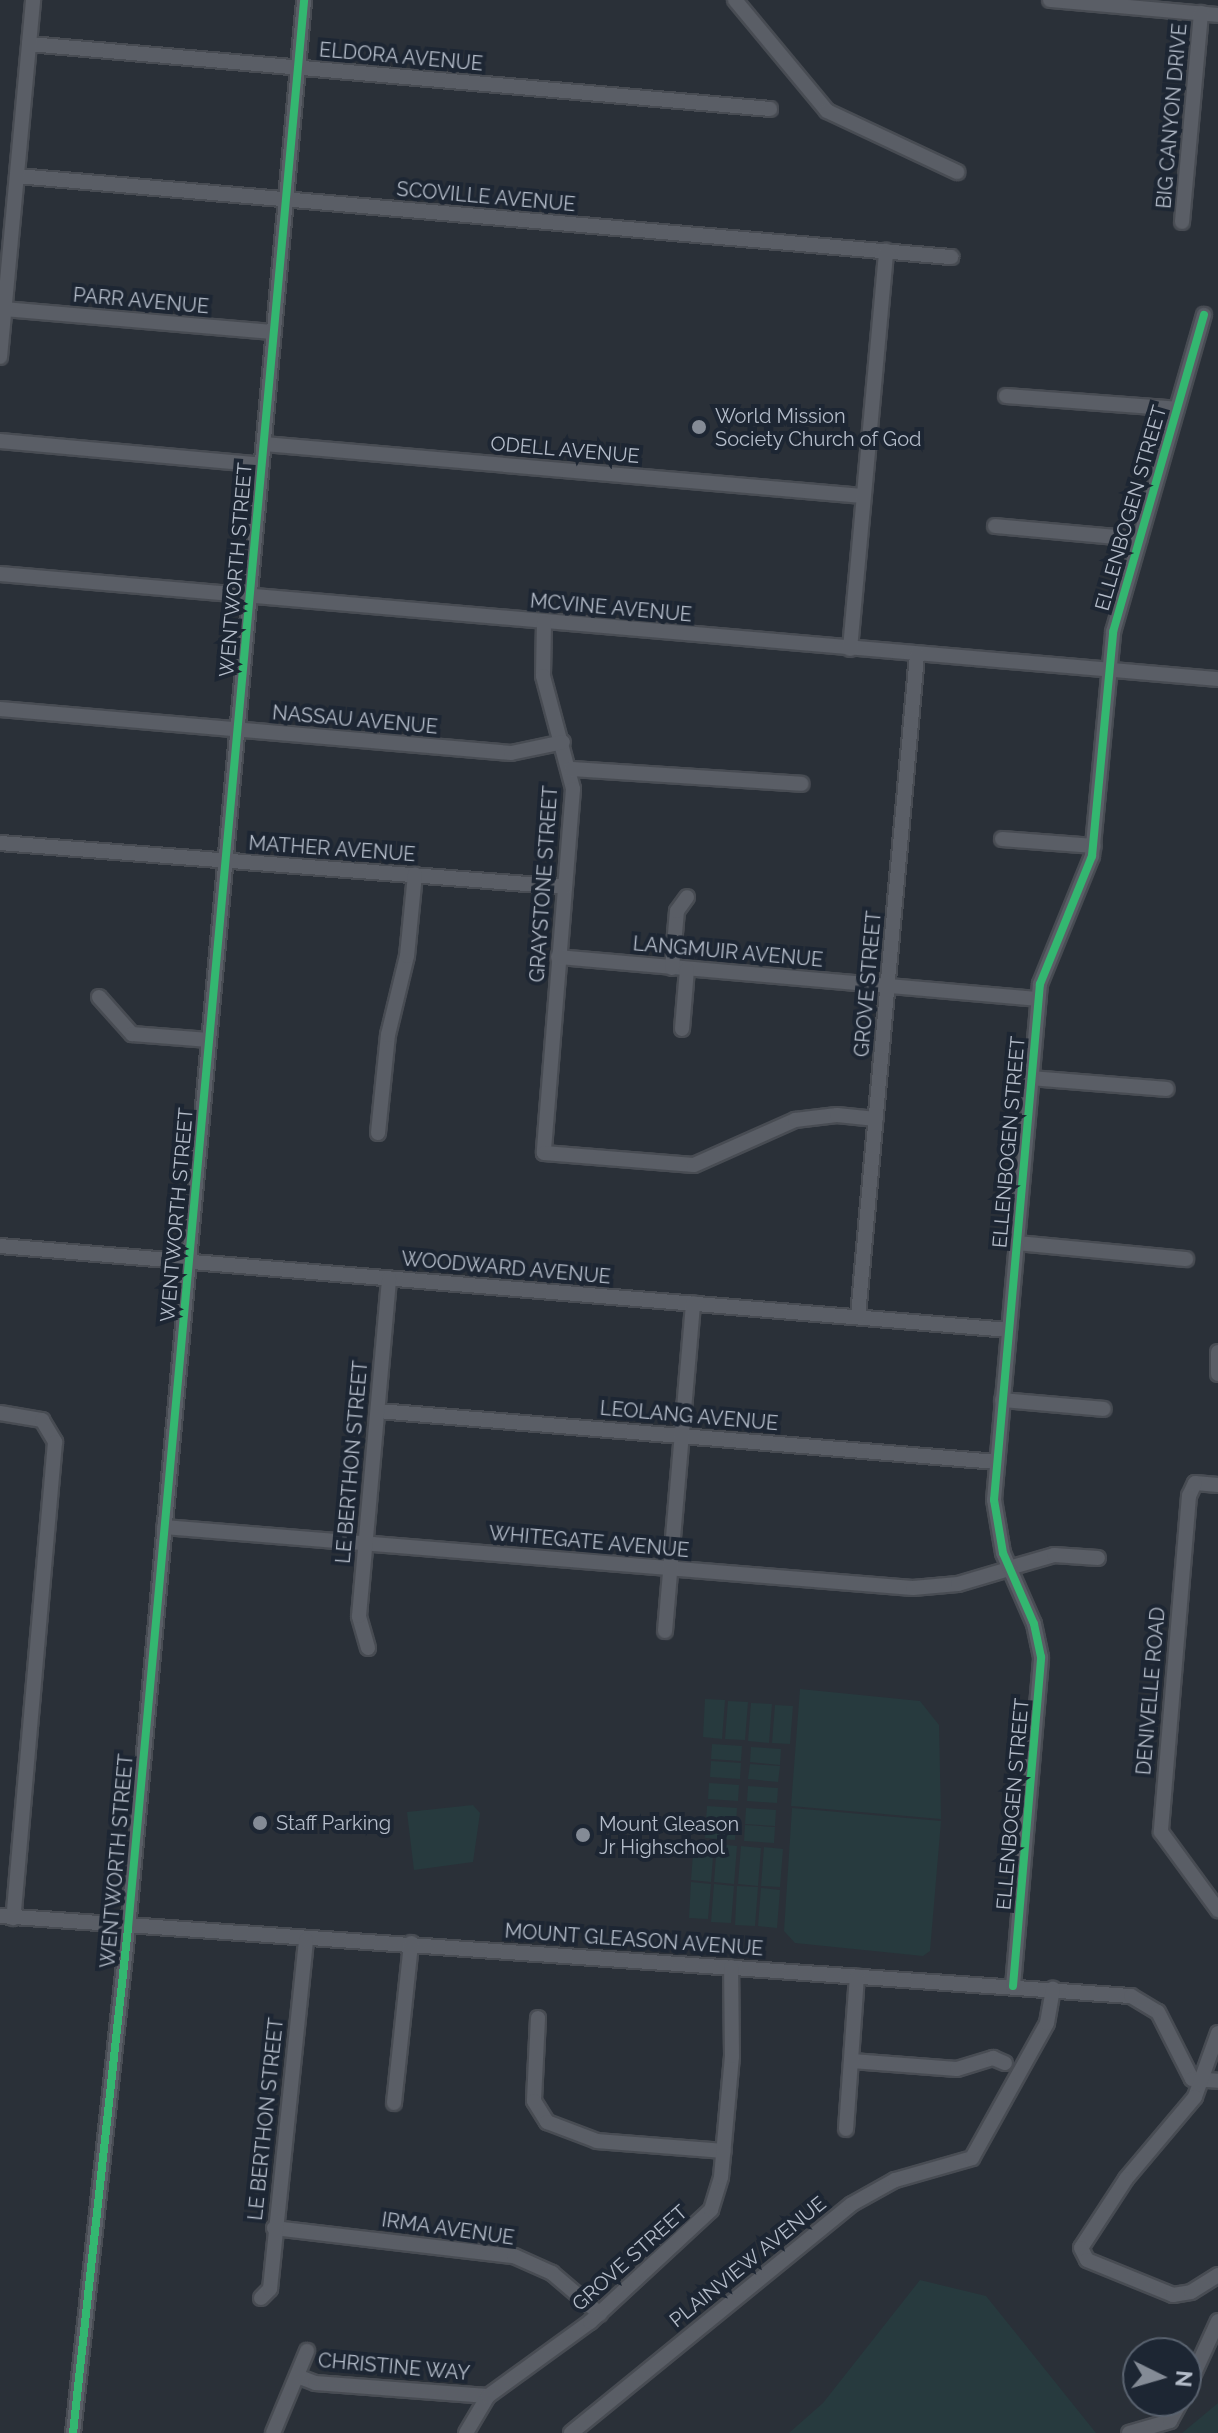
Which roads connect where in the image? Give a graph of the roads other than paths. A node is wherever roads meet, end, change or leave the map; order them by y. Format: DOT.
graph roads {
  1 [pos="33,0"];
  2 [pos="304,0"];
  3 [pos="735,0"];
  4 [pos="1050,0"];
  5 [pos="1201,13"];
  6 [pos="1218,15"];
  7 [pos="29,44"];
  8 [pos="297,69"];
  9 [pos="770,109"];
  10 [pos="957,172"];
  11 [pos="17,176"];
  12 [pos="285,200"];
  13 [pos="1182,222"];
  14 [pos="886,251"];
  15 [pos="951,257"];
  16 [pos="4,309"];
  17 [pos="1204,315"];
  18 [pos="274,332"];
  19 [pos="0,357"];
  20 [pos="1006,396"];
  21 [pos="1177,409"];
  22 [pos="0,441"];
  23 [pos="264,444"];
  24 [pos="262,465"];
  25 [pos="863,496"];
  26 [pos="995,526"];
  27 [pos="1139,539"];
  28 [pos="0,574"];
  29 [pos="250,596"];
  30 [pos="544,623"];
  31 [pos="850,649"];
  32 [pos="917,655"];
  33 [pos="1109,671"];
  34 [pos="1218,679"];
  35 [pos="0,709"];
  36 [pos="237,730"];
  37 [pos="563,742"];
  38 [pos="571,769"];
  39 [pos="802,784"];
  40 [pos="1002,839"];
  41 [pos="0,843"];
  42 [pos="1094,846"];
  43 [pos="226,861"];
  44 [pos="415,874"];
  45 [pos="565,887"];
  46 [pos="687,897"];
  47 [pos="558,957"];
  48 [pos="680,969"];
  49 [pos="887,985"];
  50 [pos="99,997"];
  51 [pos="1038,999"];
  52 [pos="682,1029"];
  53 [pos="209,1040"];
  54 [pos="1031,1078"];
  55 [pos="1167,1089"];
  56 [pos="876,1119"];
  57 [pos="378,1133"];
  58 [pos="1016,1243"];
  59 [pos="0,1246"];
  60 [pos="1186,1259"];
  61 [pos="188,1262"];
  62 [pos="389,1278"];
  63 [pos="693,1303"];
  64 [pos="858,1316"];
  65 [pos="1009,1330"];
  66 [pos="1218,1352"];
  67 [pos="1218,1374"];
  68 [pos="1002,1400"];
  69 [pos="1104,1409"];
  70 [pos="378,1411"];
  71 [pos="0,1413"];
  72 [pos="682,1435"];
  73 [pos="997,1462"];
  74 [pos="1218,1485"];
  75 [pos="164,1527"];
  76 [pos="366,1543"];
  77 [pos="1098,1558"];
  78 [pos="1009,1568"];
  79 [pos="670,1569"];
  80 [pos="665,1631"];
  81 [pos="368,1648"];
  82 [pos="1218,1910"];
  83 [pos="7,1917"];
  84 [pos="128,1928"];
  85 [pos="306,1940"];
  86 [pos="411,1943"];
  87 [pos="731,1967"];
  88 [pos="857,1976"];
  89 [pos="1013,1986"];
  90 [pos="1053,1989"];
  91 [pos="538,2018"];
  92 [pos="1218,2033"];
  93 [pos="852,2061"];
  94 [pos="1005,2063"];
  95 [pos="1218,2081"];
  96 [pos="1201,2083"];
  97 [pos="394,2103"];
  98 [pos="846,2129"];
  99 [pos="724,2151"];
  100 [pos="274,2228"];
  101 [pos="1218,2275"];
  102 [pos="261,2298"];
  103 [pos="600,2314"];
  104 [pos="1218,2321"];
  105 [pos="307,2351"];
  106 [pos="1202,2356"];
  107 [pos="297,2376"];
  108 [pos="488,2396"];
  109 [pos="1172,2417"];
  110 [pos="73,2433"];
  111 [pos="273,2433"];
  112 [pos="466,2433"];
  113 [pos="571,2433"];
  114 [pos="1129,2433"];
  1 -- 7 [label="street"];
  2 -- 8 [label="street, WENTWORTH STREET"];
  3 -- 10 [label="street"];
  4 -- 5 [label="street"];
  5 -- 6 [label="street"];
  5 -- 13 [label="street, BIG CANYON DRIVE"];
  7 -- 8 [label="street, ELDORA AVENUE"];
  7 -- 11 [label="street"];
  8 -- 9 [label="street, ELDORA AVENUE"];
  8 -- 12 [label="street, WENTWORTH STREET"];
  11 -- 12 [label="street, SCOVILLE AVENUE"];
  11 -- 16 [label="street"];
  12 -- 14 [label="street, SCOVILLE AVENUE"];
  12 -- 18 [label="street, WENTWORTH STREET"];
  14 -- 15 [label="street, SCOVILLE AVENUE"];
  14 -- 25 [label="street"];
  16 -- 18 [label="street, PARR AVENUE"];
  16 -- 19 [label="street"];
  17 -- 21 [label="street, ELLENBOGEN STREET"];
  18 -- 23 [label="street, WENTWORTH STREET"];
  20 -- 21 [label="street"];
  21 -- 27 [label="street, ELLENBOGEN STREET"];
  22 -- 24 [label="street"];
  23 -- 24 [label="street, WENTWORTH STREET"];
  23 -- 25 [label="street, ODELL AVENUE"];
  24 -- 29 [label="street, WENTWORTH STREET"];
  25 -- 31 [label="street"];
  26 -- 27 [label="street"];
  27 -- 33 [label="street, ELLENBOGEN STREET"];
  28 -- 29 [label="street, MCVINE AVENUE"];
  29 -- 30 [label="street, MCVINE AVENUE"];
  29 -- 36 [label="street, WENTWORTH STREET"];
  30 -- 31 [label="street, MCVINE AVENUE"];
  30 -- 37 [label="street, GRAYSTONE STREET"];
  31 -- 32 [label="street, MCVINE AVENUE"];
  32 -- 33 [label="street, MCVINE AVENUE"];
  32 -- 49 [label="street, GROVE STREET"];
  33 -- 34 [label="street, MCVINE AVENUE"];
  33 -- 42 [label="street, ELLENBOGEN STREET"];
  35 -- 36 [label="street, NASSAU AVENUE"];
  36 -- 37 [label="street, NASSAU AVENUE"];
  36 -- 43 [label="street, WENTWORTH STREET"];
  37 -- 38 [label="street, GRAYSTONE STREET"];
  38 -- 39 [label="street"];
  38 -- 45 [label="street, GRAYSTONE STREET"];
  40 -- 42 [label="street"];
  41 -- 43 [label="street, MATHER AVENUE"];
  42 -- 51 [label="street, ELLENBOGEN STREET"];
  43 -- 44 [label="street, MATHER AVENUE"];
  43 -- 53 [label="street, WENTWORTH STREET"];
  44 -- 45 [label="street, MATHER AVENUE"];
  44 -- 57 [label="street"];
  45 -- 47 [label="street, GRAYSTONE STREET"];
  46 -- 48 [label="street"];
  47 -- 48 [label="street, LANGMUIR AVENUE"];
  47 -- 56 [label="street, GRAYSTONE STREET"];
  48 -- 49 [label="street, LANGMUIR AVENUE"];
  48 -- 52 [label="street"];
  49 -- 51 [label="street, LANGMUIR AVENUE"];
  49 -- 56 [label="street, GROVE STREET"];
  50 -- 53 [label="street"];
  51 -- 54 [label="street, ELLENBOGEN STREET"];
  53 -- 61 [label="street, WENTWORTH STREET"];
  54 -- 55 [label="street"];
  54 -- 58 [label="street, ELLENBOGEN STREET"];
  56 -- 64 [label="street, GROVE STREET"];
  58 -- 60 [label="street"];
  58 -- 65 [label="street, ELLENBOGEN STREET"];
  59 -- 61 [label="street, WOODWARD AVENUE"];
  61 -- 62 [label="street, WOODWARD AVENUE"];
  61 -- 75 [label="street, WENTWORTH STREET"];
  62 -- 63 [label="street, WOODWARD AVENUE"];
  62 -- 70 [label="street, LE BERTHON STREET"];
  63 -- 64 [label="street, WOODWARD AVENUE"];
  63 -- 72 [label="street"];
  64 -- 65 [label="street, WOODWARD AVENUE"];
  65 -- 68 [label="street, ELLENBOGEN STREET"];
  66 -- 67 [label="street"];
  68 -- 69 [label="street"];
  68 -- 73 [label="street, ELLENBOGEN STREET"];
  70 -- 72 [label="street, LEOLANG AVENUE"];
  70 -- 76 [label="street, LE BERTHON STREET"];
  71 -- 83 [label="street"];
  72 -- 73 [label="street, LEOLANG AVENUE"];
  72 -- 79 [label="street"];
  73 -- 78 [label="street, ELLENBOGEN STREET"];
  74 -- 82 [label="street, DENIVELLE ROAD"];
  75 -- 76 [label="street, WHITEGATE AVENUE"];
  75 -- 84 [label="street, WENTWORTH STREET"];
  76 -- 79 [label="street, WHITEGATE AVENUE"];
  76 -- 81 [label="street, LE BERTHON STREET"];
  77 -- 78 [label="street, WHITEGATE AVENUE"];
  78 -- 79 [label="street, WHITEGATE AVENUE"];
  78 -- 89 [label="street, ELLENBOGEN STREET"];
  79 -- 80 [label="street"];
  83 -- 84 [label="street, MOUNT GLEASON AVENUE"];
  84 -- 85 [label="street, MOUNT GLEASON AVENUE"];
  84 -- 110 [label="street, WENTWORTH STREET"];
  85 -- 86 [label="street, MOUNT GLEASON AVENUE"];
  85 -- 100 [label="street, LE BERTHON STREET"];
  86 -- 87 [label="street, MOUNT GLEASON AVENUE"];
  86 -- 97 [label="street"];
  87 -- 88 [label="street, MOUNT GLEASON AVENUE"];
  87 -- 99 [label="street, GROVE STREET"];
  88 -- 89 [label="street, MOUNT GLEASON AVENUE"];
  88 -- 93 [label="street"];
  89 -- 90 [label="street, MOUNT GLEASON AVENUE"];
  90 -- 96 [label="street, MOUNT GLEASON AVENUE"];
  90 -- 113 [label="street, PLAINVIEW AVENUE"];
  91 -- 99 [label="street"];
  92 -- 96 [label="street"];
  93 -- 94 [label="street"];
  93 -- 98 [label="street"];
  95 -- 96 [label="street"];
  96 -- 101 [label="street"];
  99 -- 103 [label="street, GROVE STREET"];
  100 -- 102 [label="street, LE BERTHON STREET"];
  100 -- 103 [label="street, IRMA AVENUE"];
  103 -- 108 [label="street, GROVE STREET"];
  104 -- 106 [label="street"];
  105 -- 107 [label="street"];
  107 -- 108 [label="street, CHRISTINE WAY"];
  107 -- 111 [label="street"];
  108 -- 112 [label="street, GROVE STREET"];
  109 -- 114 [label="street"];
}
